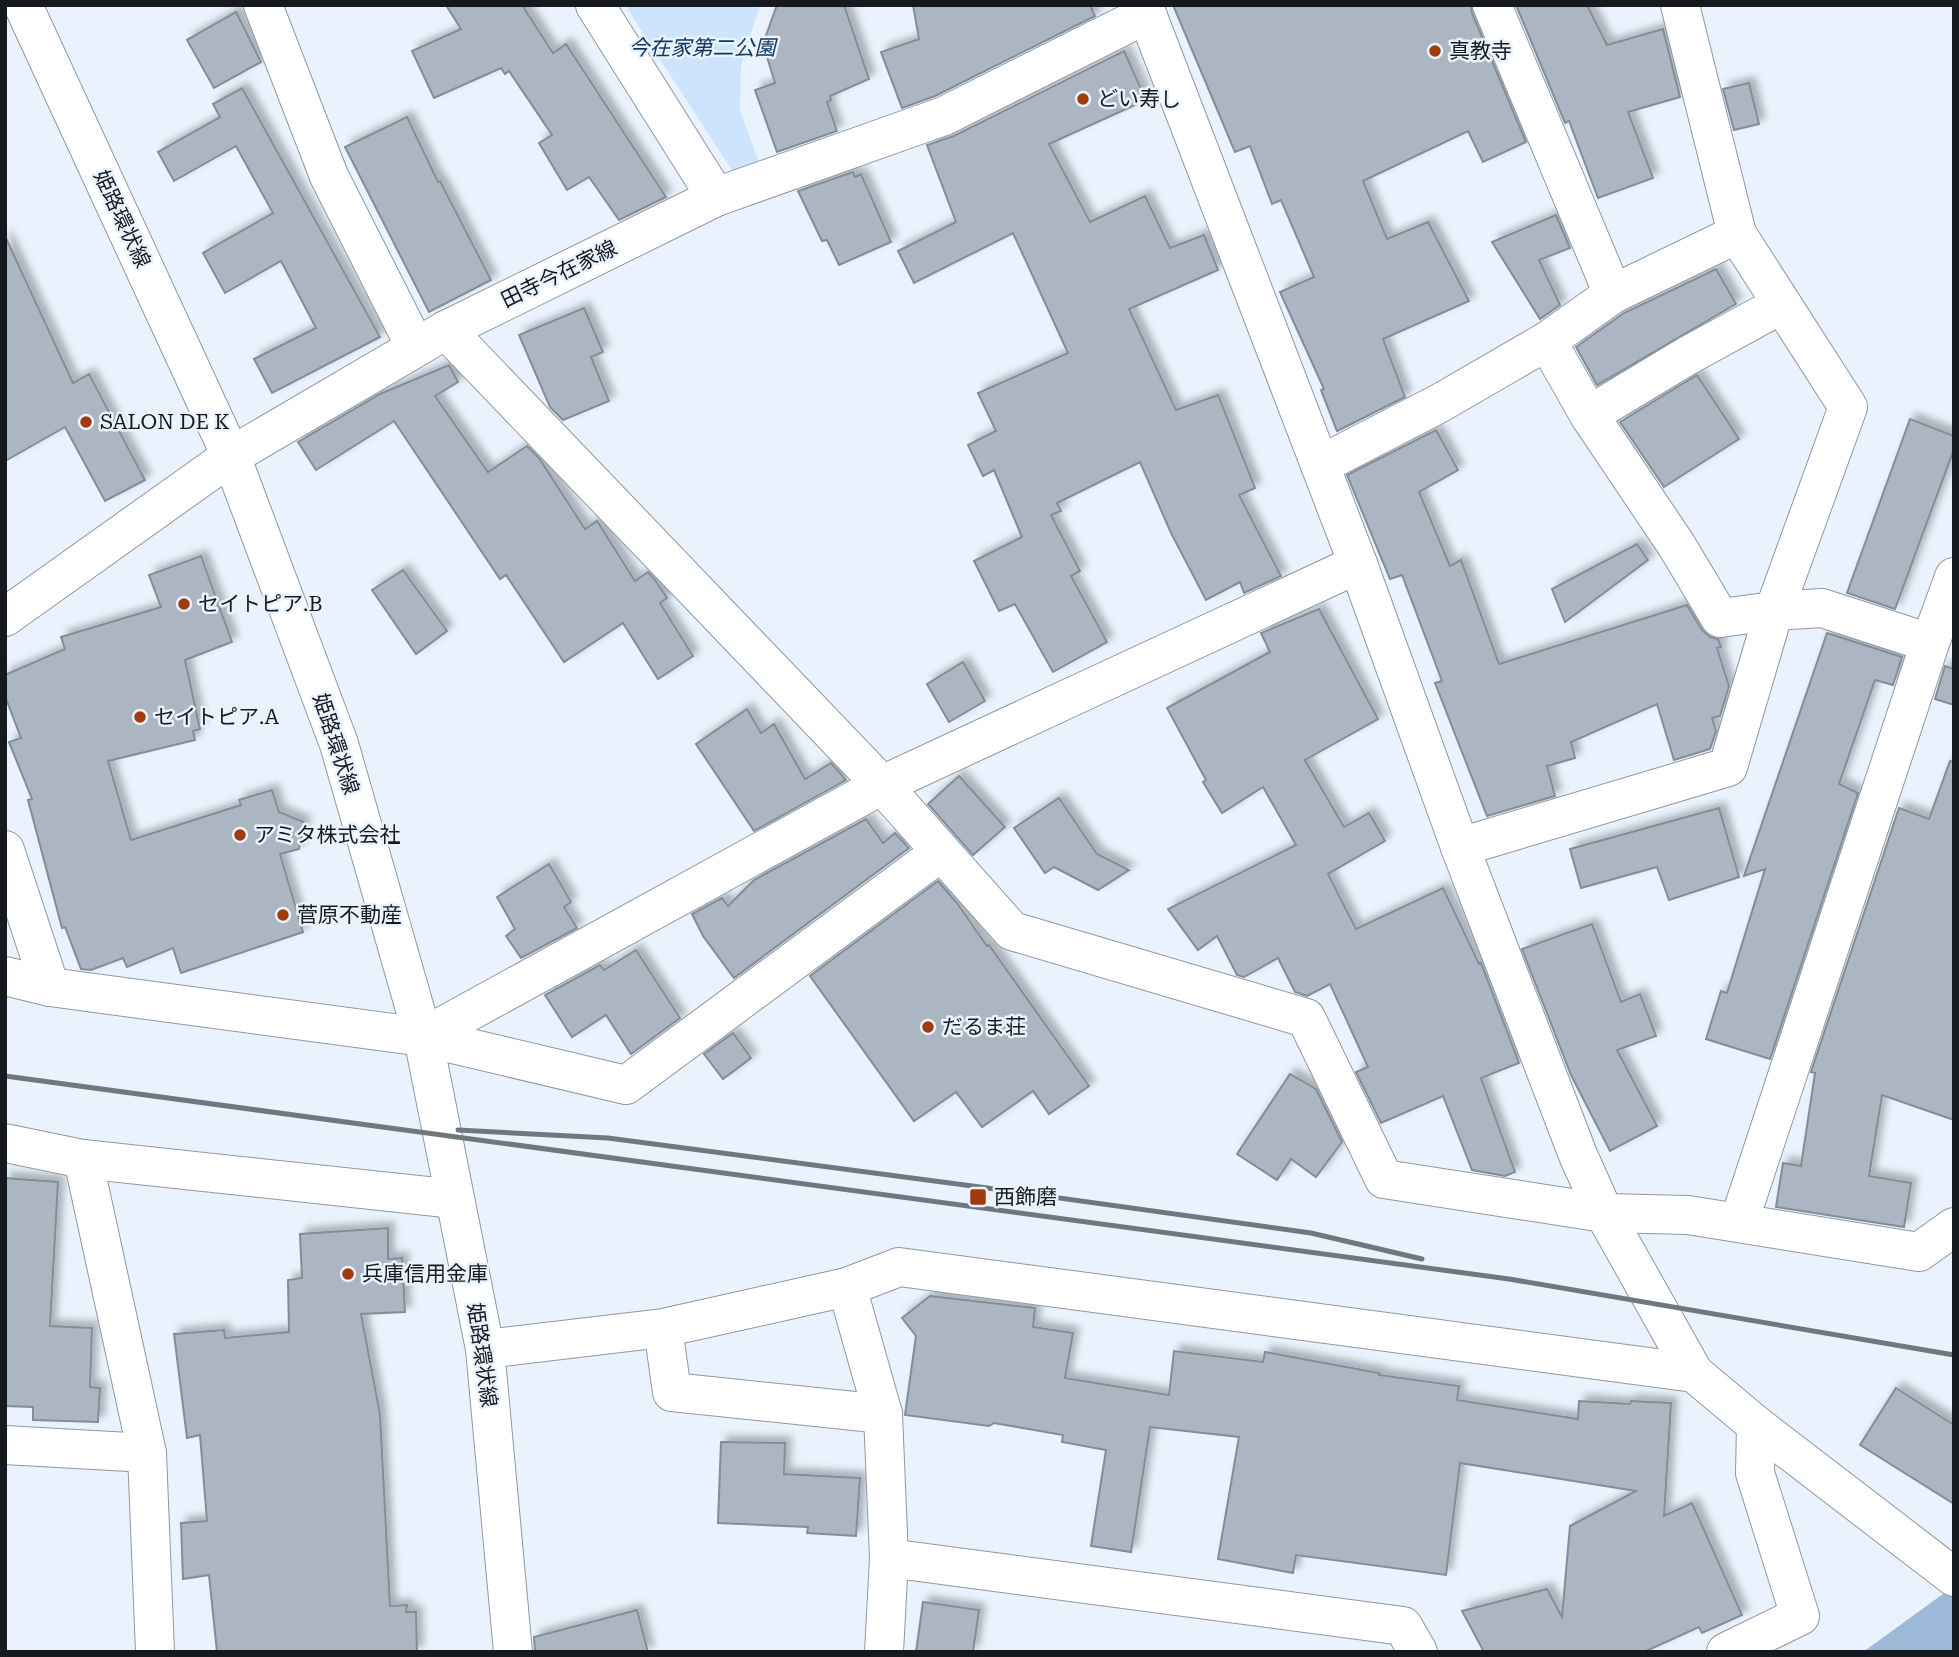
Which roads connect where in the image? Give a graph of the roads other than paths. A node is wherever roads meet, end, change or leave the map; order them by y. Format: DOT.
graph roads {
  1 [pos="23,5"];
  2 [pos="263,5"];
  3 [pos="595,5"];
  4 [pos="1492,5"];
  5 [pos="1679,5"];
  6 [pos="1144,10"];
  7 [pos="716,197"];
  8 [pos="1737,234"];
  9 [pos="1613,294"];
  10 [pos="1782,304"];
  11 [pos="431,338"];
  12 [pos="1547,341"];
  13 [pos="1589,415"];
  14 [pos="232,456"];
  15 [pos="1320,466"];
  16 [pos="1358,564"];
  17 [pos="1951,592"];
  18 [pos="1774,611"];
  19 [pos="5,617"];
  20 [pos="1930,643"];
  21 [pos="883,785"];
  22 [pos="1460,847"];
  23 [pos="5,850"];
  24 [pos="941,852"];
  25 [pos="5,976"];
  26 [pos="50,987"];
  27 [pos="423,1037"];
  28 [pos="5,1143"];
  29 [pos="83,1159"];
  30 [pos="455,1199"];
  31 [pos="1604,1213"];
  32 [pos="1739,1222"];
  33 [pos="1954,1227"];
  34 [pos="847,1287"];
  35 [pos="663,1328"];
  36 [pos="485,1349"];
  37 [pos="1695,1373"];
  38 [pos="883,1414"];
  39 [pos="1756,1425"];
  40 [pos="5,1445"];
  41 [pos="147,1453"];
  42 [pos="889,1558"];
  43 [pos="1947,1573"];
  44 [pos="155,1652"];
  45 [pos="513,1652"];
  46 [pos="884,1652"];
  47 [pos="1418,1652"];
  48 [pos="1726,1652"];
  1 -- 14 [label="street, 姫路環状線"];
  2 -- 11 [label="street"];
  3 -- 7 [label="street"];
  4 -- 9 [label="street"];
  5 -- 8 [label="street"];
  6 -- 7 [label="street, 田寺今在家線"];
  6 -- 15 [label="street"];
  7 -- 11 [label="street, 田寺今在家線"];
  8 -- 9 [label="street"];
  8 -- 10 [label="street"];
  9 -- 12 [label="street"];
  10 -- 13 [label="street"];
  10 -- 18 [label="street"];
  11 -- 14 [label="street, 田寺今在家線"];
  11 -- 21 [label="street"];
  12 -- 13 [label="street"];
  12 -- 15 [label="street"];
  13 -- 18 [label="street"];
  14 -- 19 [label="street, 田寺今在家線"];
  14 -- 27 [label="street, 姫路環状線"];
  15 -- 16 [label="street"];
  16 -- 21 [label="street"];
  16 -- 22 [label="street"];
  17 -- 20 [label="street"];
  18 -- 20 [label="street"];
  18 -- 22 [label="street"];
  20 -- 32 [label="street"];
  21 -- 24 [label="street"];
  21 -- 27 [label="street"];
  22 -- 31 [label="street"];
  23 -- 26 [label="street"];
  24 -- 27 [label="street"];
  24 -- 31 [label="street"];
  25 -- 26 [label="street"];
  26 -- 27 [label="street"];
  27 -- 30 [label="street, 姫路環状線"];
  28 -- 29 [label="street"];
  29 -- 30 [label="street"];
  29 -- 41 [label="street"];
  30 -- 36 [label="street, 姫路環状線"];
  31 -- 32 [label="street"];
  31 -- 37 [label="street"];
  32 -- 33 [label="street"];
  34 -- 35 [label="street"];
  34 -- 37 [label="street"];
  34 -- 38 [label="street"];
  35 -- 36 [label="street"];
  35 -- 38 [label="street"];
  36 -- 45 [label="street, 姫路環状線"];
  37 -- 39 [label="street"];
  38 -- 42 [label="street"];
  39 -- 43 [label="street"];
  39 -- 48 [label="street"];
  40 -- 41 [label="street"];
  41 -- 44 [label="street"];
  42 -- 46 [label="street"];
  42 -- 47 [label="street"];
}
